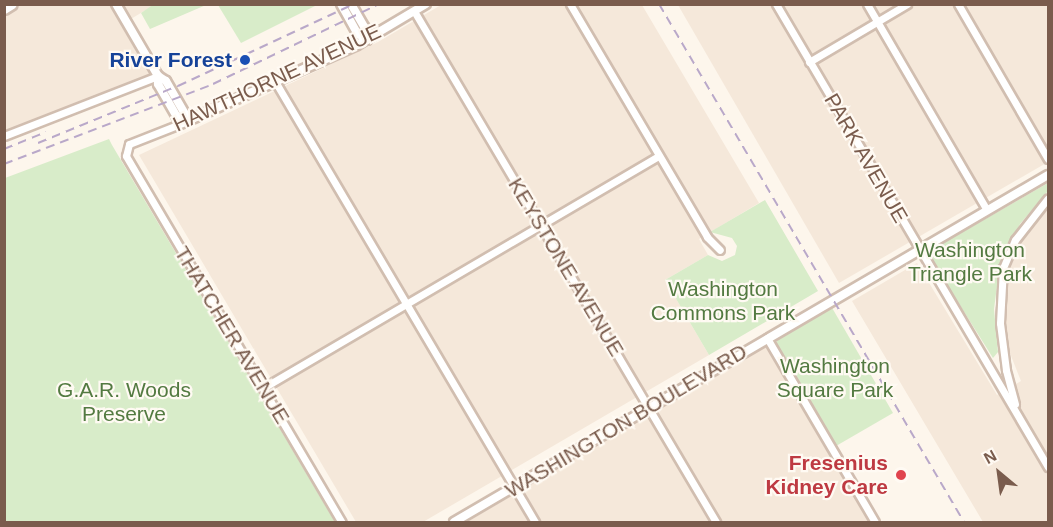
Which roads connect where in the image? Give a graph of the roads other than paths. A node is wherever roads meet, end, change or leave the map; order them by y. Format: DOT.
graph roads {
  1 [pos="12,4"];
  2 [pos="116,4"];
  3 [pos="341,4"];
  4 [pos="351,4"];
  5 [pos="426,4"];
  6 [pos="570,4"];
  7 [pos="776,4"];
  8 [pos="867,4"];
  9 [pos="907,4"];
  10 [pos="958,4"];
  11 [pos="4,9"];
  12 [pos="414,11"];
  13 [pos="877,22"];
  14 [pos="367,40"];
  15 [pos="809,62"];
  16 [pos="158,76"];
  17 [pos="276,83"];
  18 [pos="185,122"];
  19 [pos="4,136"];
  20 [pos="127,147"];
  21 [pos="658,156"];
  22 [pos="1048,159"];
  23 [pos="1048,176"];
  24 [pos="1048,198"];
  25 [pos="987,210"];
  26 [pos="541,225"];
  27 [pos="919,249"];
  28 [pos="720,250"];
  29 [pos="406,304"];
  30 [pos="767,338"];
  31 [pos="263,388"];
  32 [pos="649,407"];
  33 [pos="1026,429"];
  34 [pos="1047,461"];
  35 [pos="514,488"];
  36 [pos="342,522"];
  37 [pos="454,522"];
  38 [pos="535,522"];
  39 [pos="716,522"];
  40 [pos="875,522"];
  1 -- 11 [label="main road"];
  2 -- 16 [label="street"];
  3 -- 14 [label="street"];
  4 -- 14 [label="street"];
  5 -- 12 [label="street, HAWTHORNE AVENUE"];
  6 -- 21 [label="street"];
  7 -- 15 [label="street, PARK AVENUE"];
  8 -- 13 [label="street"];
  9 -- 13 [label="street"];
  10 -- 22 [label="street"];
  12 -- 14 [label="street, HAWTHORNE AVENUE"];
  12 -- 26 [label="street, KEYSTONE AVENUE"];
  13 -- 15 [label="street"];
  13 -- 25 [label="street"];
  14 -- 17 [label="street, HAWTHORNE AVENUE"];
  15 -- 27 [label="street, PARK AVENUE"];
  16 -- 18 [label="street"];
  16 -- 19 [label="street"];
  17 -- 18 [label="street, HAWTHORNE AVENUE"];
  17 -- 29 [label="street"];
  18 -- 20 [label="street, HAWTHORNE AVENUE"];
  20 -- 31 [label="street, THATCHER AVENUE"];
  21 -- 26 [label="street"];
  21 -- 28 [label="street"];
  23 -- 25 [label="street, WASHINGTON BOULEVARD"];
  24 -- 33 [label="street"];
  25 -- 27 [label="street, WASHINGTON BOULEVARD"];
  26 -- 29 [label="street"];
  26 -- 32 [label="street, KEYSTONE AVENUE"];
  27 -- 30 [label="street, WASHINGTON BOULEVARD"];
  27 -- 33 [label="street, PARK AVENUE"];
  29 -- 31 [label="street"];
  29 -- 35 [label="street"];
  30 -- 32 [label="street, WASHINGTON BOULEVARD"];
  30 -- 40 [label="street"];
  31 -- 36 [label="street, THATCHER AVENUE"];
  32 -- 35 [label="street, WASHINGTON BOULEVARD"];
  32 -- 39 [label="street, KEYSTONE AVENUE"];
  33 -- 34 [label="street, PARK AVENUE"];
  35 -- 37 [label="street, WASHINGTON BOULEVARD"];
  35 -- 38 [label="street"];
}
